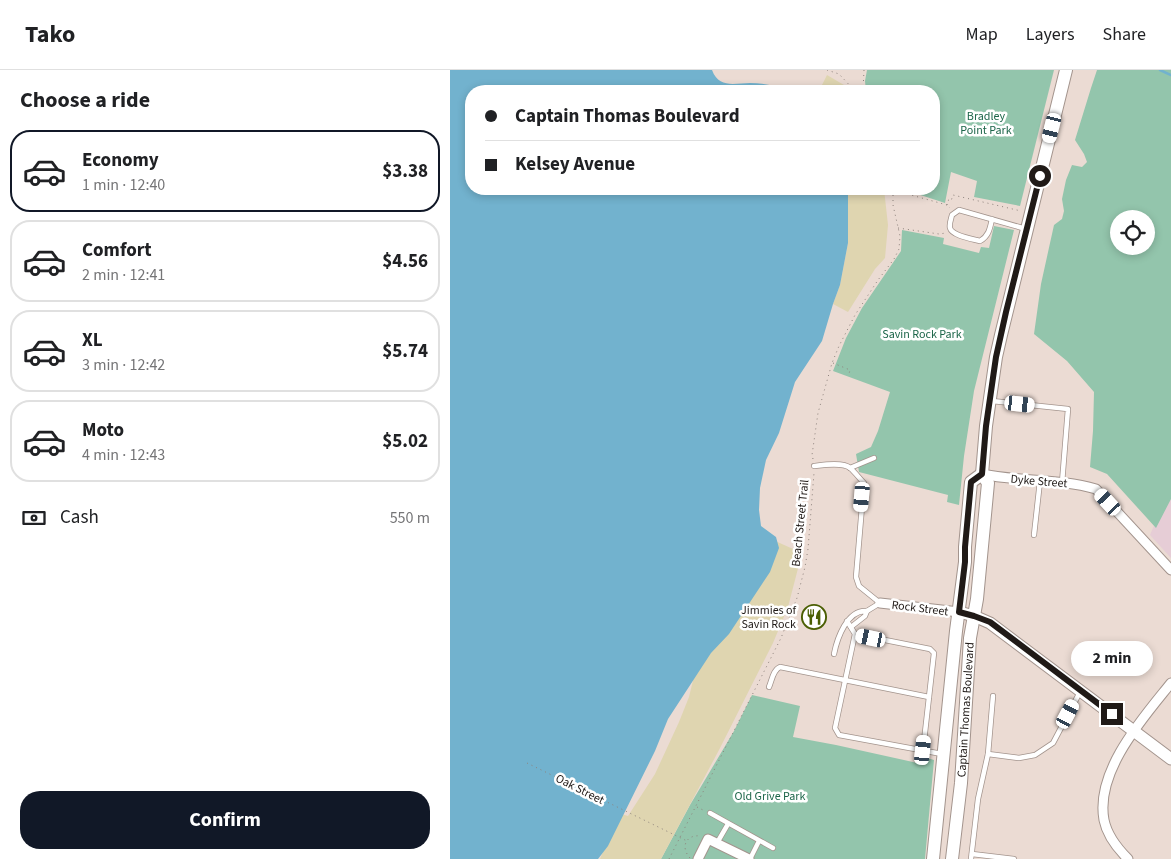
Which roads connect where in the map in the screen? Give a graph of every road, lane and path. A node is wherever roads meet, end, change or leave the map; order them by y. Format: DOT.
graph roads {
  1 [pos="827,70"];
  2 [pos="838,70"];
  3 [pos="864,70"];
  4 [pos="1066,70"];
  5 [pos="839,74"];
  6 [pos="849,85"];
  7 [pos="863,85"];
  8 [pos="893,195"];
  9 [pos="913,195"];
  10 [pos="947,205"];
  11 [pos="955,212"];
  12 [pos="1022,212"];
  13 [pos="992,219"];
  14 [pos="898,228"];
  15 [pos="1027,229"];
  16 [pos="951,231"];
  17 [pos="832,363"];
  18 [pos="849,374"];
  19 [pos="990,400"];
  20 [pos="874,458"];
  21 [pos="814,466"];
  22 [pos="850,468"];
  23 [pos="982,474"];
  24 [pos="1040,481"];
  25 [pos="1062,483"];
  26 [pos="1034,535"];
  27 [pos="1170,566"];
  28 [pos="880,603"];
  29 [pos="867,611"];
  30 [pos="959,612"];
  31 [pos="974,616"];
  32 [pos="847,621"];
  33 [pos="851,627"];
  34 [pos="855,634"];
  35 [pos="834,654"];
  36 [pos="845,680"];
  37 [pos="1171,683"];
  38 [pos="769,687"];
  39 [pos="1081,690"];
  40 [pos="992,696"];
  41 [pos="929,697"];
  42 [pos="1134,730"];
  43 [pos="923,750"];
  44 [pos="943,754"];
  45 [pos="988,754"];
  46 [pos="1171,759"];
  47 [pos="527,763"];
  48 [pos="696,807"];
  49 [pos="710,813"];
  50 [pos="728,824"];
  51 [pos="704,837"];
  52 [pos="679,839"];
  53 [pos="759,841"];
  54 [pos="687,842"];
  55 [pos="717,844"];
  56 [pos="773,848"];
  57 [pos="971,857"];
  58 [pos="670,859"];
  59 [pos="691,859"];
  60 [pos="698,859"];
  61 [pos="749,859"];
  62 [pos="933,859"];
  63 [pos="952,859"];
  64 [pos="1014,859"];
  65 [pos="1128,859"];
  1 -- 5 [label="path"];
  2 -- 5 [label="path"];
  3 -- 7 [label="path"];
  4 -- 15 [label="main road, Captain Thomas Boulevard"];
  5 -- 6 [label="path"];
  8 -- 14 [label="path, Beach Street Trail"];
  9 -- 10 [label="path"];
  10 -- 11 [label="path"];
  10 -- 12 [label="path"];
  11 -- 13 [label="lane"];
  11 -- 16 [label="lane"];
  13 -- 15 [label="lane"];
  13 -- 16 [label="lane"];
  14 -- 16 [label="path"];
  14 -- 17 [label="path, Beach Street Trail"];
  15 -- 19 [label="main road, Captain Thomas Boulevard"];
  17 -- 18 [label="path"];
  17 -- 21 [label="path, Beach Street Trail"];
  19 -- 23 [label="main road, Captain Thomas Boulevard"];
  19 -- 25 [label="lane"];
  20 -- 22 [label="lane"];
  21 -- 22 [label="lane"];
  21 -- 48 [label="path, Beach Street Trail"];
  22 -- 28 [label="lane"];
  23 -- 24 [label="street, Dyke Street"];
  23 -- 30 [label="main road, Captain Thomas Boulevard"];
  23 -- 31 [label="main road, Captain Thomas Boulevard"];
  24 -- 25 [label="street, Dyke Street"];
  24 -- 26 [label="lane"];
  25 -- 27 [label="street, Dyke Street"];
  28 -- 29 [label="lane"];
  28 -- 30 [label="street, Rock Street"];
  29 -- 32 [label="lane"];
  29 -- 33 [label="lane"];
  30 -- 31 [label="street"];
  30 -- 44 [label="main road, Captain Thomas Boulevard"];
  31 -- 39 [label="street"];
  31 -- 63 [label="main road, Captain Thomas Boulevard"];
  32 -- 33 [label="lane"];
  32 -- 35 [label="lane"];
  33 -- 34 [label="lane"];
  34 -- 36 [label="lane"];
  34 -- 41 [label="lane"];
  36 -- 38 [label="lane"];
  36 -- 41 [label="lane"];
  36 -- 43 [label="lane"];
  37 -- 42 [label="street"];
  39 -- 42 [label="street"];
  39 -- 45 [label="lane"];
  40 -- 45 [label="lane"];
  41 -- 43 [label="lane"];
  42 -- 46 [label="street"];
  42 -- 65 [label="street"];
  43 -- 44 [label="lane"];
  44 -- 62 [label="main road, Captain Thomas Boulevard"];
  45 -- 57 [label="lane"];
  47 -- 52 [label="path, Oak Street"];
  48 -- 49 [label="path"];
  48 -- 52 [label="path, Beach Street Trail"];
  49 -- 50 [label="lane"];
  50 -- 53 [label="lane"];
  50 -- 55 [label="lane"];
  51 -- 54 [label="path"];
  52 -- 54 [label="path, Oak Street"];
  52 -- 58 [label="path, Beach Street Trail"];
  53 -- 56 [label="lane"];
  53 -- 61 [label="lane"];
  54 -- 59 [label="path"];
  55 -- 60 [label="street"];
  55 -- 61 [label="street"];
  57 -- 64 [label="lane"];
}
